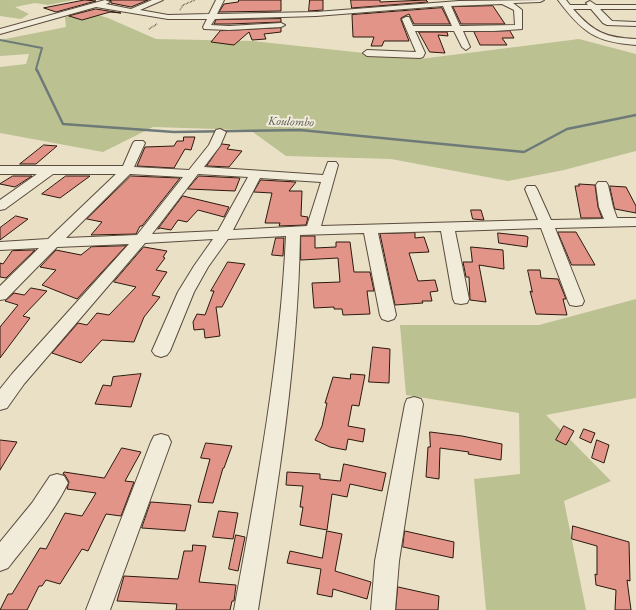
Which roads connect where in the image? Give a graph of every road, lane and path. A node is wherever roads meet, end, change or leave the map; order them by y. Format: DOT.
graph roads {
  1 [pos="82,0"];
  2 [pos="111,0"];
  3 [pos="159,0"];
  4 [pos="220,0"];
  5 [pos="540,0"];
  6 [pos="562,0"];
  7 [pos="587,0"];
  8 [pos="503,2"];
  9 [pos="402,4"];
  10 [pos="446,4"];
  11 [pos="96,5"];
  12 [pos="286,5"];
  13 [pos="87,7"];
  14 [pos="567,7"];
  15 [pos="594,7"];
  16 [pos="636,7"];
  17 [pos="134,10"];
  18 [pos="285,15"];
  19 [pos="212,16"];
  20 [pos="116,18"];
  21 [pos="382,18"];
  22 [pos="305,23"];
  23 [pos="636,24"];
  24 [pos="410,28"];
  25 [pos="457,29"];
  26 [pos="0,32"];
  27 [pos="636,42"];
  28 [pos="466,47"];
  29 [pos="368,53"];
  30 [pos="220,132"];
  31 [pos="140,143"];
  32 [pos="332,165"];
  33 [pos="0,170"];
  34 [pos="127,170"];
  35 [pos="49,171"];
  36 [pos="193,172"];
  37 [pos="255,175"];
  38 [pos="328,179"];
  39 [pos="602,185"];
  40 [pos="531,189"];
  41 [pos="0,206"];
  42 [pos="612,222"];
  43 [pos="636,222"];
  44 [pos="546,224"];
  45 [pos="447,227"];
  46 [pos="370,229"];
  47 [pos="313,230"];
  48 [pos="293,232"];
  49 [pos="223,235"];
  50 [pos="141,239"];
  51 [pos="53,243"];
  52 [pos="0,246"];
  53 [pos="0,295"];
  54 [pos="461,299"];
  55 [pos="576,301"];
  56 [pos="388,315"];
  57 [pos="161,351"];
  58 [pos="0,403"];
  59 [pos="414,404"];
  60 [pos="161,442"];
  61 [pos="57,483"];
  62 [pos="0,560"];
  63 [pos="98,610"];
  64 [pos="246,610"];
  65 [pos="383,610"];
  1 -- 13 [label="street"];
  2 -- 11 [label="street"];
  3 -- 17 [label="street"];
  4 -- 19 [label="street"];
  5 -- 8 [label="street"];
  6 -- 14 [label="street"];
  7 -- 15 [label="street"];
  8 -- 10 [label="street"];
  8 -- 25 [label="street"];
  9 -- 10 [label="street"];
  9 -- 18 [label="street"];
  9 -- 24 [label="street"];
  10 -- 25 [label="street"];
  11 -- 13 [label="street"];
  11 -- 17 [label="street"];
  12 -- 18 [label="street"];
  13 -- 26 [label="street"];
  14 -- 15 [label="street"];
  14 -- 27 [label="street"];
  15 -- 16 [label="street"];
  15 -- 23 [label="street"];
  17 -- 19 [label="street"];
  17 -- 20 [label="street"];
  18 -- 19 [label="street"];
  18 -- 19 [label="street"];
  21 -- 22 [label="street"];
  24 -- 25 [label="street"];
  24 -- 29 [label="street"];
  25 -- 28 [label="street"];
  30 -- 36 [label="street"];
  31 -- 34 [label="street"];
  32 -- 38 [label="street"];
  33 -- 35 [label="street"];
  34 -- 35 [label="street"];
  34 -- 36 [label="street"];
  34 -- 51 [label="street"];
  35 -- 41 [label="street"];
  36 -- 37 [label="street"];
  36 -- 50 [label="street"];
  37 -- 38 [label="street"];
  37 -- 49 [label="street"];
  38 -- 47 [label="street"];
  39 -- 42 [label="street"];
  40 -- 44 [label="street"];
  42 -- 43 [label="street"];
  42 -- 44 [label="street"];
  44 -- 45 [label="street"];
  44 -- 55 [label="street"];
  45 -- 46 [label="street"];
  45 -- 54 [label="street"];
  46 -- 47 [label="street"];
  46 -- 56 [label="street"];
  47 -- 48 [label="street"];
  48 -- 49 [label="street"];
  48 -- 64 [label="street"];
  49 -- 50 [label="street"];
  49 -- 57 [label="street"];
  50 -- 51 [label="street"];
  50 -- 58 [label="street"];
  51 -- 52 [label="street"];
  51 -- 53 [label="street"];
  59 -- 65 [label="street"];
  60 -- 63 [label="street"];
  61 -- 62 [label="street"];
}
